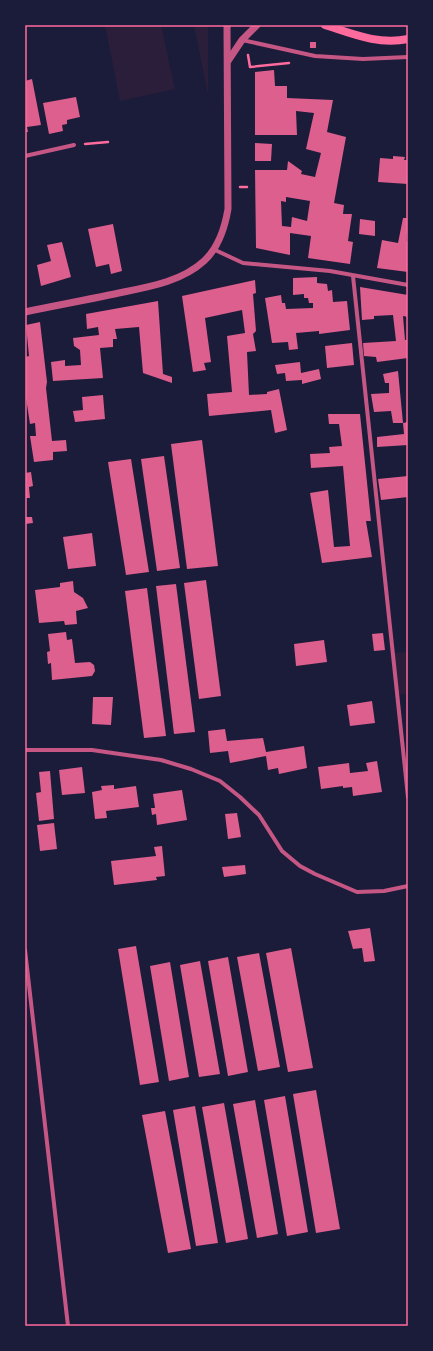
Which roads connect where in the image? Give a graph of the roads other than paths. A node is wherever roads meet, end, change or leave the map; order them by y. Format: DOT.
graph roads {
  1 [pos="227,25"];
  2 [pos="256,25"];
  3 [pos="325,25"];
  4 [pos="336,27"];
  5 [pos="408,39"];
  6 [pos="242,40"];
  7 [pos="408,57"];
  8 [pos="228,60"];
  9 [pos="74,145"];
  10 [pos="25,156"];
  11 [pos="214,249"];
  12 [pos="353,276"];
  13 [pos="408,285"];
  14 [pos="25,312"];
  15 [pos="25,750"];
  16 [pos="408,797"];
  17 [pos="408,886"];
  18 [pos="25,950"];
  19 [pos="68,1326"];
  1 -- 8 [label="street"];
  2 -- 6 [label="street"];
  3 -- 4 [label="main road"];
  4 -- 5 [label="main road"];
  6 -- 7 [label="street"];
  6 -- 8 [label="street"];
  8 -- 11 [label="street"];
  9 -- 10 [label="street"];
  11 -- 12 [label="street"];
  11 -- 14 [label="street"];
  12 -- 13 [label="street"];
  12 -- 16 [label="street"];
  15 -- 17 [label="street"];
  18 -- 19 [label="street"];
}
